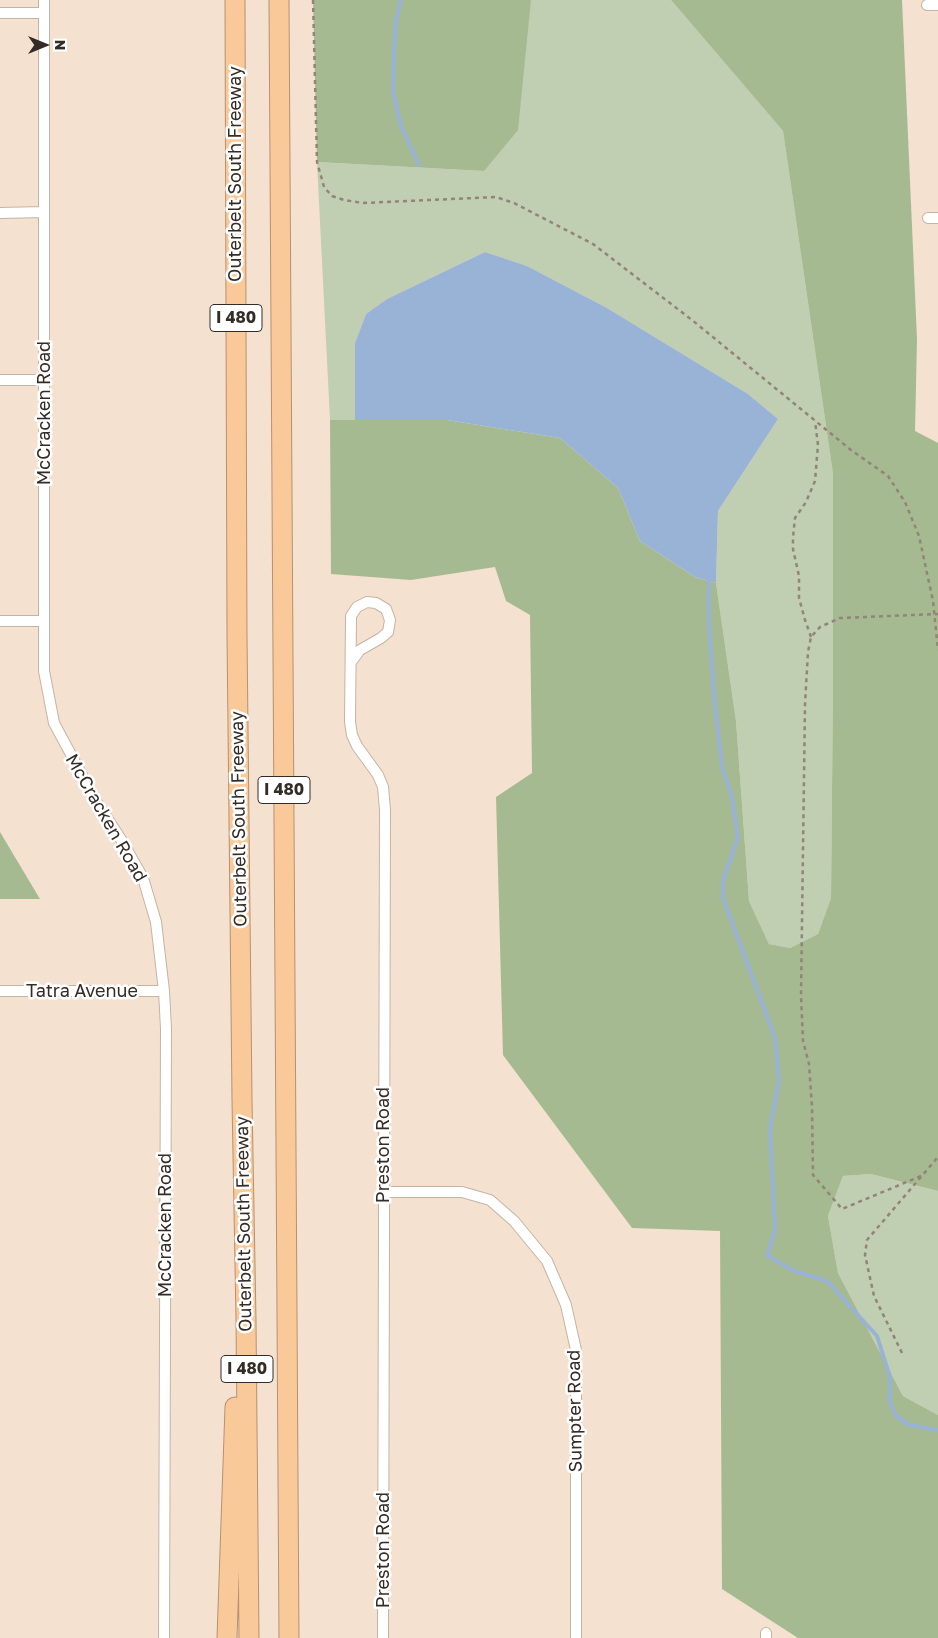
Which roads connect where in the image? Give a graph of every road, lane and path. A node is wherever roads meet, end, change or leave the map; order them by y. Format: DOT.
graph roads {
  1 [pos="44,0"];
  2 [pos="235,0"];
  3 [pos="279,0"];
  4 [pos="313,0"];
  5 [pos="927,5"];
  6 [pos="938,5"];
  7 [pos="0,13"];
  8 [pos="44,13"];
  9 [pos="44,212"];
  10 [pos="0,213"];
  11 [pos="0,380"];
  12 [pos="44,380"];
  13 [pos="815,420"];
  14 [pos="936,615"];
  15 [pos="0,621"];
  16 [pos="44,621"];
  17 [pos="811,637"];
  18 [pos="938,650"];
  19 [pos="351,662"];
  20 [pos="0,990"];
  21 [pos="164,990"];
  22 [pos="242,1100"];
  23 [pos="938,1157"];
  24 [pos="922,1176"];
  25 [pos="383,1192"];
  26 [pos="902,1353"];
  27 [pos="289,1579"];
  28 [pos="164,1638"];
  29 [pos="227,1638"];
  30 [pos="249,1638"];
  31 [pos="289,1638"];
  32 [pos="297,1638"];
  33 [pos="383,1638"];
  34 [pos="576,1638"];
  1 -- 8 [label="street, McCracken Road"];
  2 -- 22 [label="highway, Outerbelt South Freeway / I 480"];
  3 -- 27 [label="highway, I 480"];
  4 -- 13 [label="path"];
  5 -- 6 [label="street"];
  7 -- 8 [label="street"];
  8 -- 9 [label="street, McCracken Road"];
  9 -- 10 [label="street"];
  9 -- 12 [label="street, McCracken Road"];
  11 -- 12 [label="street"];
  12 -- 16 [label="street, McCracken Road"];
  13 -- 14 [label="path"];
  13 -- 17 [label="path"];
  14 -- 17 [label="path"];
  14 -- 18 [label="path"];
  15 -- 16 [label="street"];
  16 -- 21 [label="street, McCracken Road"];
  17 -- 24 [label="path"];
  19 -- 19 [label="street, Preston Road"];
  19 -- 25 [label="street, Preston Road"];
  20 -- 21 [label="street, Tatra Avenue"];
  21 -- 28 [label="street, McCracken Road"];
  22 -- 29 [label="highway"];
  22 -- 30 [label="highway, Outerbelt South Freeway / I 480"];
  23 -- 24 [label="path"];
  24 -- 26 [label="path"];
  25 -- 33 [label="street, Preston Road"];
  25 -- 34 [label="street, Sumpter Road"];
  27 -- 31 [label="highway, I 480"];
  27 -- 32 [label="highway"];
}
